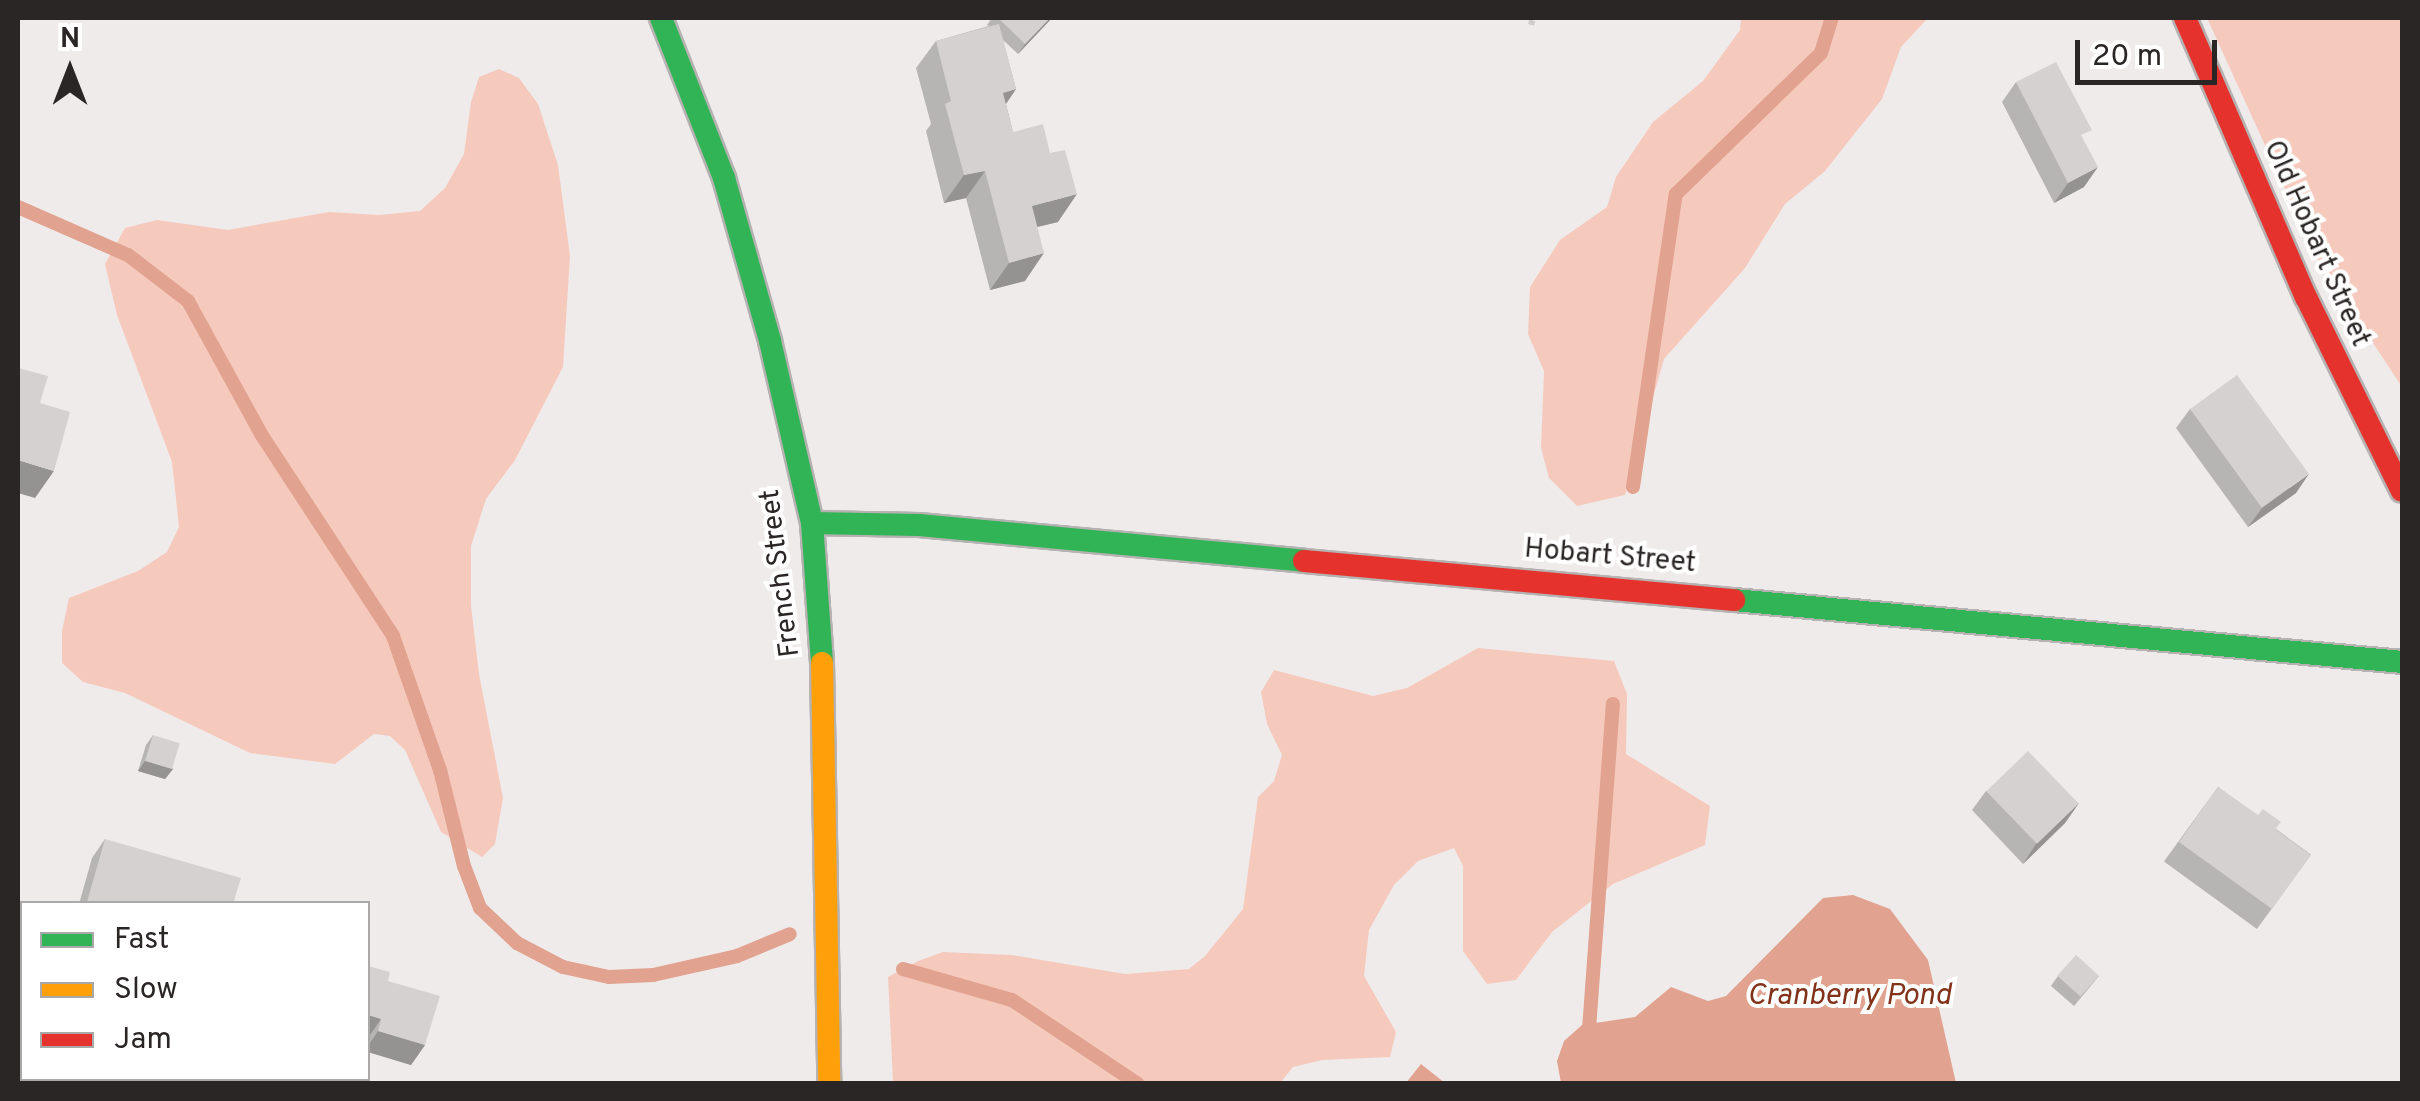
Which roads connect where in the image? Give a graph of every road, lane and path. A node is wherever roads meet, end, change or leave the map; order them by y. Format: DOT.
graph roads {
  1 [pos="661,18"];
  2 [pos="2184,18"];
  3 [pos="2402,490"];
  4 [pos="812,523"];
  5 [pos="2402,662"];
  6 [pos="829,1084"];
  1 -- 4 [label="street, French Street"];
  2 -- 3 [label="street, Old Hobart Street"];
  4 -- 5 [label="street, Hobart Street"];
  4 -- 6 [label="street, French Street"];
}
